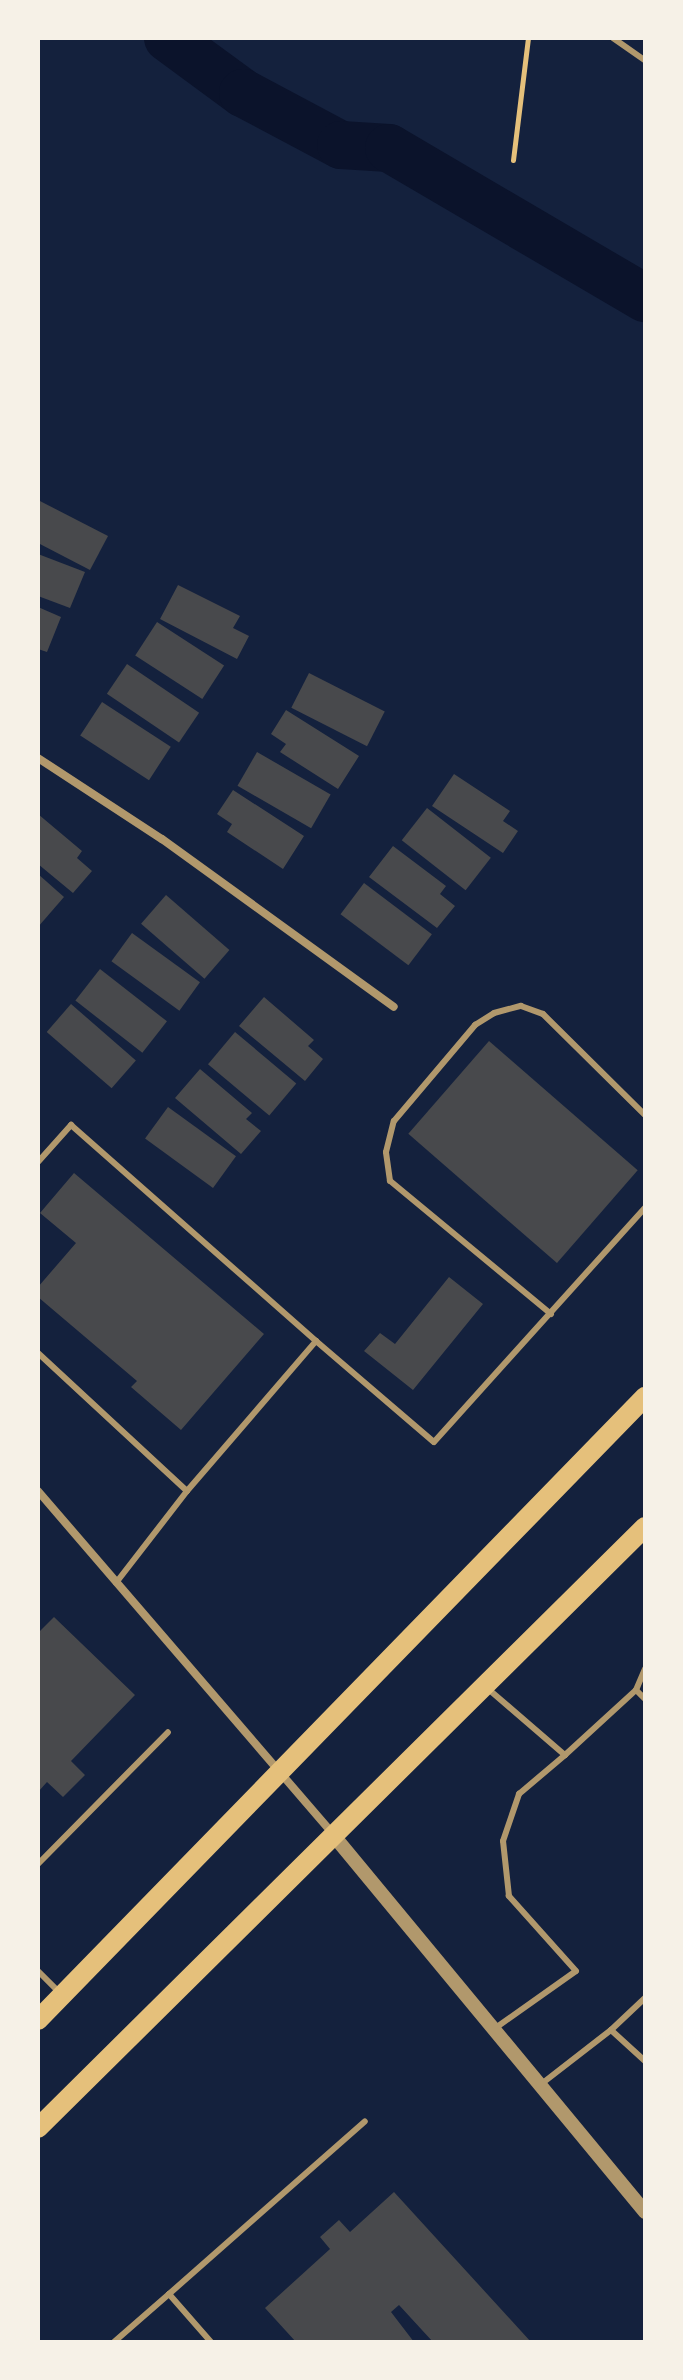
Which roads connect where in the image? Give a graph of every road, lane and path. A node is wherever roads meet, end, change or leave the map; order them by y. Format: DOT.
graph roads {
  1 [pos="528,38"];
  2 [pos="613,38"];
  3 [pos="645,60"];
  4 [pos="513,160"];
  5 [pos="38,758"];
  6 [pos="394,1007"];
  7 [pos="645,1115"];
  8 [pos="38,1162"];
  9 [pos="645,1208"];
  10 [pos="551,1314"];
  11 [pos="316,1341"];
  12 [pos="38,1353"];
  13 [pos="645,1397"];
  14 [pos="38,1491"];
  15 [pos="187,1491"];
  16 [pos="645,1527"];
  17 [pos="116,1583"];
  18 [pos="645,1669"];
  19 [pos="484,1686"];
  20 [pos="636,1690"];
  21 [pos="645,1699"];
  22 [pos="168,1732"];
  23 [pos="565,1755"];
  24 [pos="278,1775"];
  25 [pos="334,1836"];
  26 [pos="38,1864"];
  27 [pos="38,1971"];
  28 [pos="62,1995"];
  29 [pos="645,1998"];
  30 [pos="38,2020"];
  31 [pos="494,2029"];
  32 [pos="611,2030"];
  33 [pos="645,2061"];
  34 [pos="540,2085"];
  35 [pos="365,2121"];
  36 [pos="38,2128"];
  37 [pos="645,2212"];
  38 [pos="169,2294"];
  39 [pos="114,2342"];
  40 [pos="211,2342"];
  1 -- 4 [label="path"];
  2 -- 3 [label="lane"];
  5 -- 6 [label="street"];
  7 -- 10 [label="lane"];
  8 -- 11 [label="lane"];
  9 -- 10 [label="lane"];
  10 -- 11 [label="lane"];
  11 -- 15 [label="lane"];
  12 -- 15 [label="lane"];
  13 -- 24 [label="main road"];
  14 -- 17 [label="street"];
  15 -- 17 [label="lane"];
  16 -- 19 [label="main road"];
  17 -- 24 [label="street"];
  18 -- 20 [label="lane"];
  19 -- 23 [label="lane"];
  19 -- 25 [label="main road"];
  20 -- 21 [label="lane"];
  20 -- 23 [label="lane"];
  22 -- 26 [label="lane"];
  23 -- 31 [label="lane"];
  24 -- 25 [label="street"];
  24 -- 28 [label="main road"];
  25 -- 31 [label="street"];
  25 -- 36 [label="main road"];
  27 -- 28 [label="lane"];
  28 -- 30 [label="main road"];
  29 -- 32 [label="lane"];
  31 -- 34 [label="street"];
  32 -- 33 [label="lane"];
  32 -- 34 [label="lane"];
  34 -- 37 [label="street"];
  35 -- 38 [label="lane"];
  38 -- 39 [label="lane"];
  38 -- 40 [label="lane"];
}
